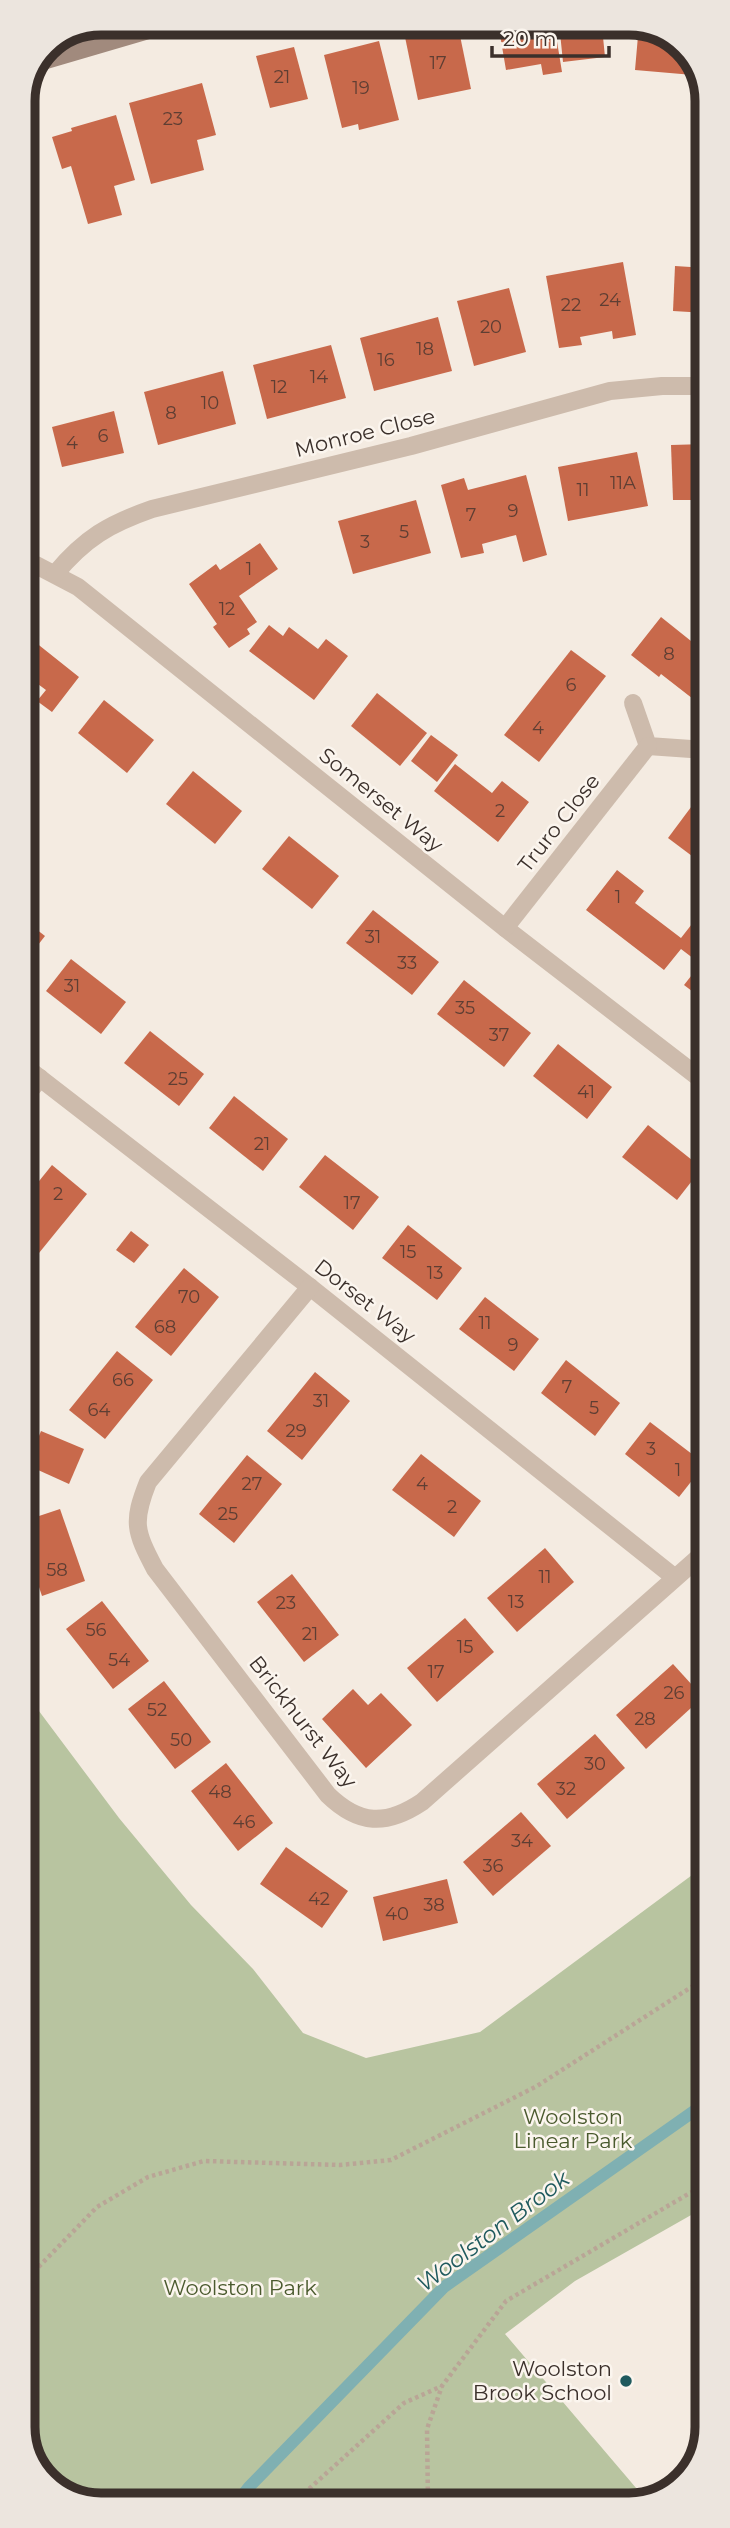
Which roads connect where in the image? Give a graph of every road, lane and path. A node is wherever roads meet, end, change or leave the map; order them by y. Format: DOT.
graph roads {
  1 [pos="131,35"];
  2 [pos="50,59"];
  3 [pos="695,386"];
  4 [pos="35,566"];
  5 [pos="55,574"];
  6 [pos="633,703"];
  7 [pos="648,746"];
  8 [pos="691,749"];
  9 [pos="505,928"];
  10 [pos="35,1074"];
  11 [pos="695,1075"];
  12 [pos="40,1078"];
  13 [pos="35,1084"];
  14 [pos="310,1287"];
  15 [pos="695,1560"];
  16 [pos="674,1577"];
  17 [pos="695,1985"];
  18 [pos="695,2190"];
  19 [pos="35,2271"];
  20 [pos="442,2386"];
  21 [pos="306,2493"];
  22 [pos="428,2493"];
  1 -- 2 [label="street"];
  3 -- 5 [label="street, Monroe Close"];
  4 -- 5 [label="street, Somerset Way"];
  5 -- 9 [label="street, Somerset Way"];
  6 -- 7 [label="street"];
  7 -- 8 [label="street"];
  7 -- 9 [label="street, Truro Close"];
  9 -- 11 [label="street, Somerset Way"];
  10 -- 12 [label="street, Dorset Way"];
  12 -- 13 [label="street"];
  12 -- 14 [label="street, Dorset Way"];
  14 -- 16 [label="street, Dorset Way"];
  14 -- 16 [label="street, Brickhurst Way"];
  15 -- 16 [label="street, Brickhurst Way"];
  17 -- 19 [label="path"];
  18 -- 20 [label="path"];
  20 -- 21 [label="path"];
  20 -- 22 [label="path"];
}
